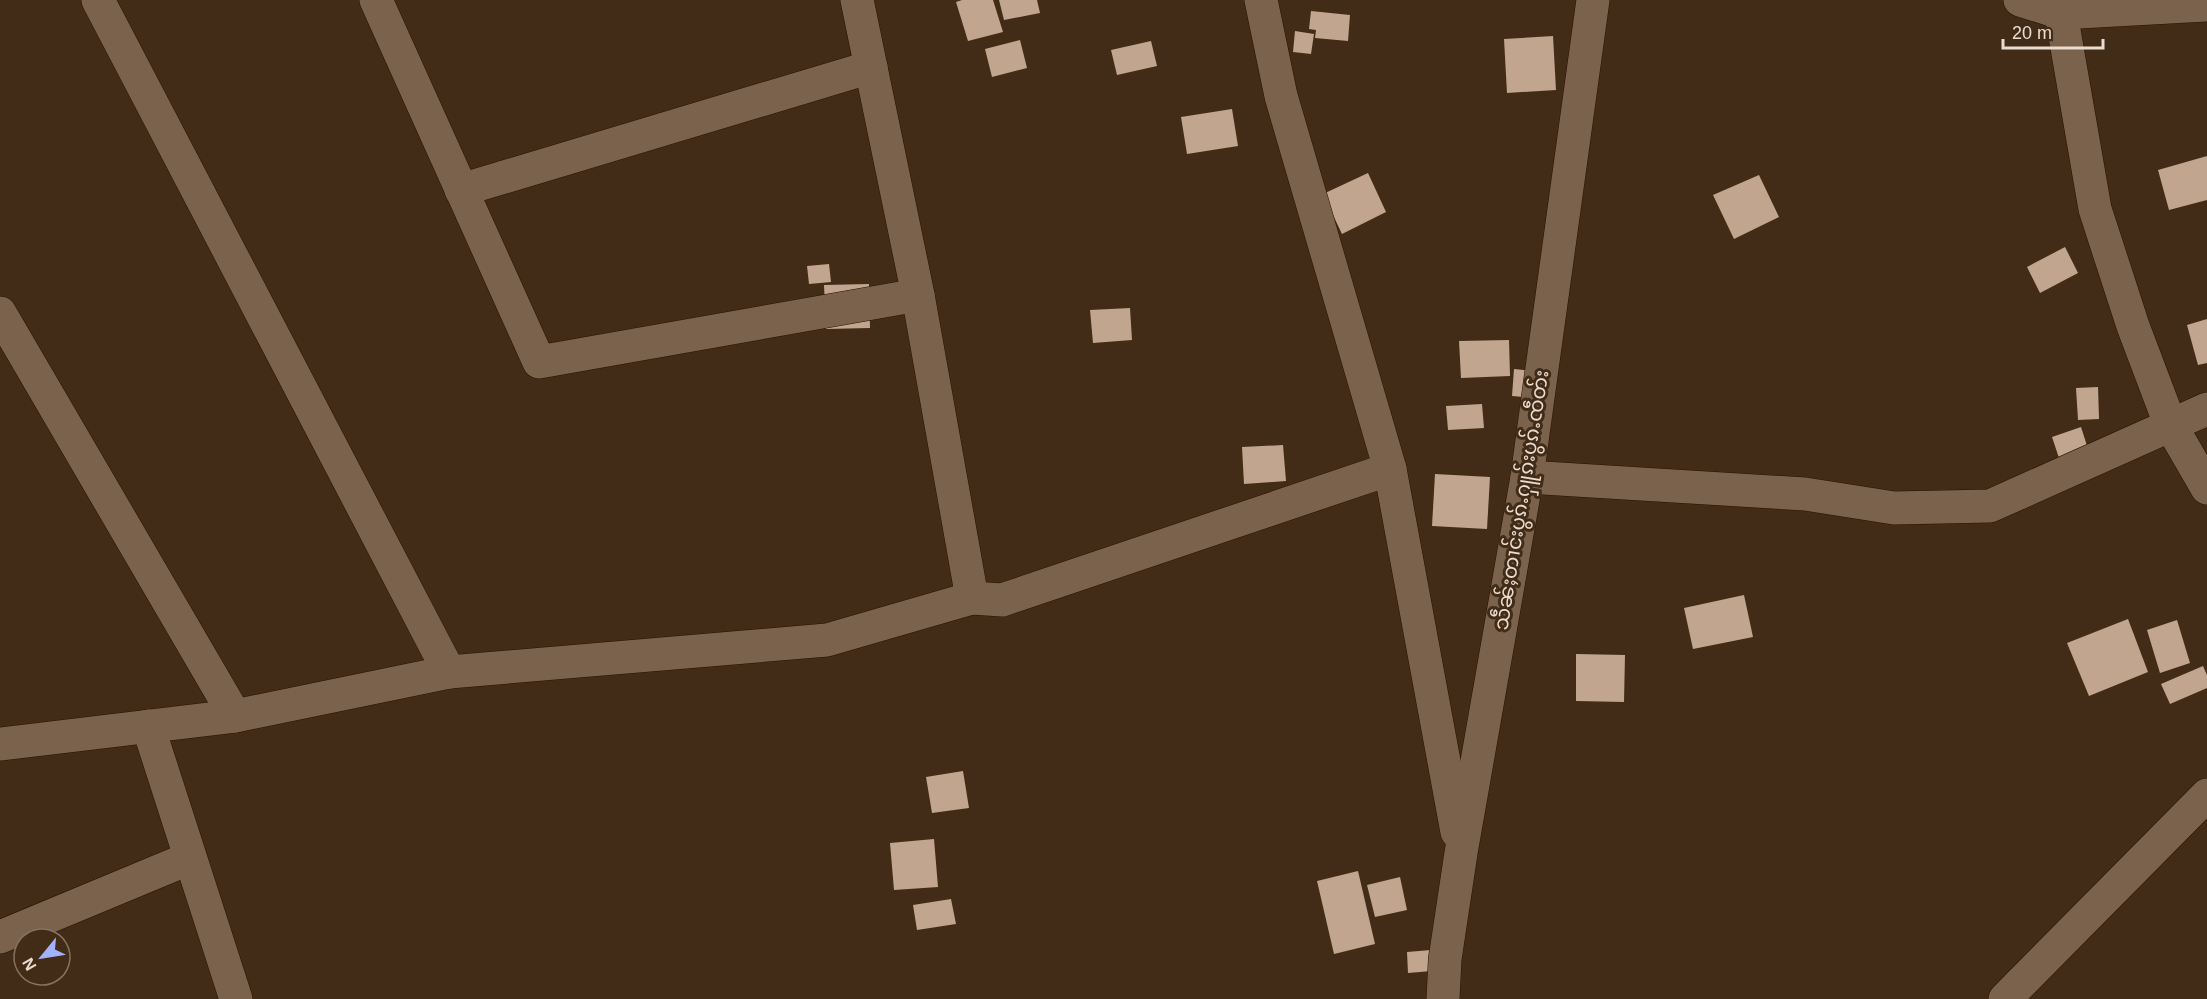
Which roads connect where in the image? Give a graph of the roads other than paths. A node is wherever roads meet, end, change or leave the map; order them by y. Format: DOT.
graph roads {
  1 [pos="98,0"];
  2 [pos="376,0"];
  3 [pos="857,0"];
  4 [pos="1261,0"];
  5 [pos="1593,0"];
  6 [pos="2020,0"];
  7 [pos="2207,5"];
  8 [pos="2061,13"];
  9 [pos="872,67"];
  10 [pos="461,190"];
  11 [pos="918,295"];
  12 [pos="0,314"];
  13 [pos="2207,409"];
  14 [pos="2170,424"];
  15 [pos="1390,469"];
  16 [pos="1527,477"];
  17 [pos="2207,488"];
  18 [pos="972,598"];
  19 [pos="449,672"];
  20 [pos="235,716"];
  21 [pos="148,726"];
  22 [pos="0,744"];
  23 [pos="2207,795"];
  24 [pos="1461,853"];
  25 [pos="190,858"];
  26 [pos="0,937"];
  27 [pos="236,999"];
  28 [pos="1443,999"];
  29 [pos="2005,999"];
  1 -- 19 [label="street"];
  2 -- 10 [label="street"];
  3 -- 9 [label="street"];
  4 -- 15 [label="street"];
  5 -- 16 [label="street, သဵၼ်ႈတၢင်းပွၵ်ႉႁူၵ်းပွၵ်ႉၸဵတ်း"];
  6 -- 8 [label="street"];
  7 -- 8 [label="street"];
  8 -- 14 [label="street"];
  9 -- 10 [label="street"];
  9 -- 11 [label="street"];
  10 -- 11 [label="street"];
  11 -- 18 [label="street"];
  12 -- 20 [label="street"];
  13 -- 14 [label="street"];
  14 -- 16 [label="street"];
  14 -- 17 [label="street"];
  15 -- 18 [label="street"];
  15 -- 24 [label="street"];
  16 -- 24 [label="street, သဵၼ်ႈတၢင်းပွၵ်ႉႁူၵ်းပွၵ်ႉၸဵတ်း"];
  18 -- 19 [label="street"];
  19 -- 20 [label="street"];
  20 -- 21 [label="street"];
  21 -- 22 [label="street"];
  21 -- 25 [label="street"];
  23 -- 29 [label="street"];
  24 -- 28 [label="street, သဵၼ်ႈတၢင်းပွၵ်ႉႁူၵ်းပွၵ်ႉၸဵတ်း"];
  25 -- 26 [label="street"];
  25 -- 27 [label="street"];
}
